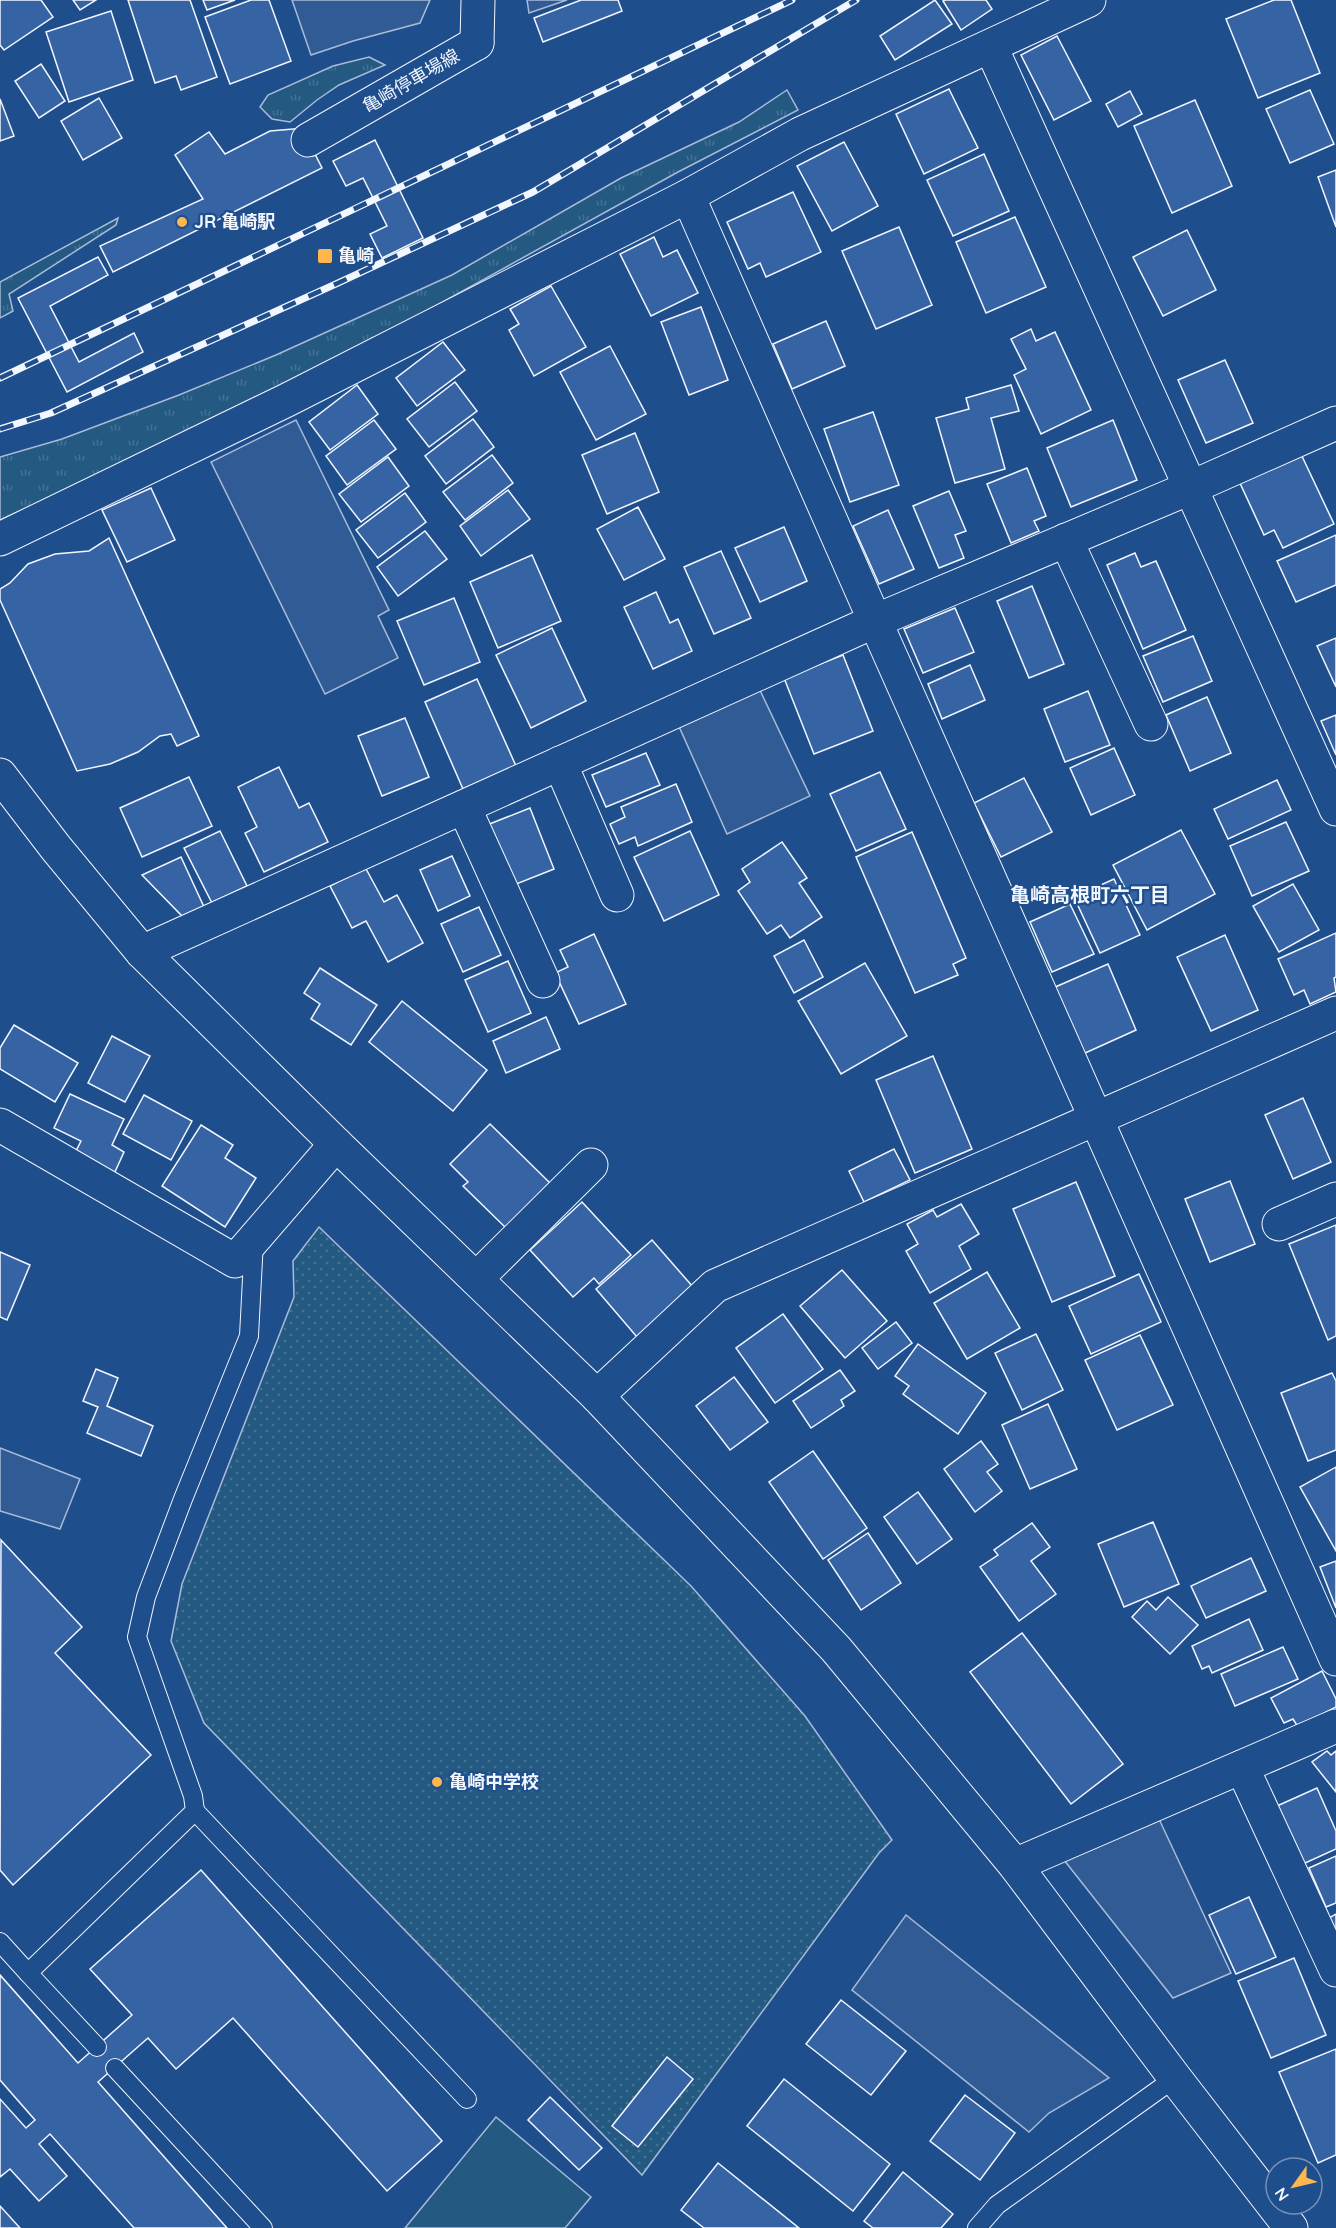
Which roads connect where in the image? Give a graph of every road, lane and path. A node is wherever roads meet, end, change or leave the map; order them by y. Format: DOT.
graph roads {
  1 [pos="478,0"];
  2 [pos="1089,0"];
  3 [pos="992,47"];
  4 [pos="308,140"];
  5 [pos="688,196"];
  6 [pos="1336,423"];
  7 [pos="1192,487"];
  8 [pos="0,539"];
  9 [pos="1066,540"];
  10 [pos="875,621"];
  11 [pos="1151,724"];
  12 [pos="560,764"];
  13 [pos="0,775"];
  14 [pos="464,807"];
  15 [pos="1336,809"];
  16 [pos="617,895"];
  17 [pos="142,952"];
  18 [pos="543,981"];
  19 [pos="1336,1013"];
  20 [pos="1097,1119"];
  21 [pos="0,1125"];
  22 [pos="336,1144"];
  23 [pos="591,1165"];
  24 [pos="1336,1199"];
  25 [pos="1279,1224"];
  26 [pos="255,1238"];
  27 [pos="476,1279"];
  28 [pos="597,1396"];
  29 [pos="1336,1659"];
  30 [pos="1336,1726"];
  31 [pos="1242,1767"];
  32 [pos="195,1811"];
  33 [pos="1015,1865"];
  34 [pos="0,1942"];
  35 [pos="1336,1970"];
  36 [pos="28,1973"];
  37 [pos="97,2047"];
  38 [pos="115,2068"];
  39 [pos="1175,2078"];
  40 [pos="467,2099"];
  41 [pos="263,2228"];
  42 [pos="977,2228"];
  43 [pos="1291,2228"];
  1 -- 4 [label="street, 亀崎停車場線"];
  2 -- 3 [label="street"];
  3 -- 5 [label="street"];
  3 -- 7 [label="street"];
  5 -- 8 [label="street"];
  5 -- 10 [label="street"];
  6 -- 7 [label="street"];
  7 -- 9 [label="street"];
  7 -- 15 [label="street"];
  9 -- 10 [label="street"];
  9 -- 11 [label="street"];
  10 -- 12 [label="street"];
  10 -- 20 [label="street"];
  12 -- 14 [label="street"];
  12 -- 16 [label="street"];
  13 -- 17 [label="street"];
  14 -- 17 [label="street"];
  14 -- 18 [label="street"];
  17 -- 22 [label="street"];
  19 -- 20 [label="street"];
  20 -- 28 [label="street"];
  20 -- 29 [label="street"];
  21 -- 26 [label="street"];
  22 -- 26 [label="street"];
  22 -- 27 [label="street"];
  23 -- 27 [label="street"];
  24 -- 25 [label="street"];
  26 -- 32 [label="lane"];
  27 -- 28 [label="street"];
  28 -- 33 [label="street"];
  30 -- 31 [label="street"];
  31 -- 33 [label="street"];
  31 -- 35 [label="street"];
  32 -- 36 [label="lane"];
  32 -- 40 [label="lane"];
  33 -- 39 [label="street"];
  34 -- 36 [label="lane"];
  36 -- 37 [label="lane"];
  38 -- 41 [label="lane"];
  39 -- 42 [label="lane"];
  39 -- 43 [label="street"];
}
